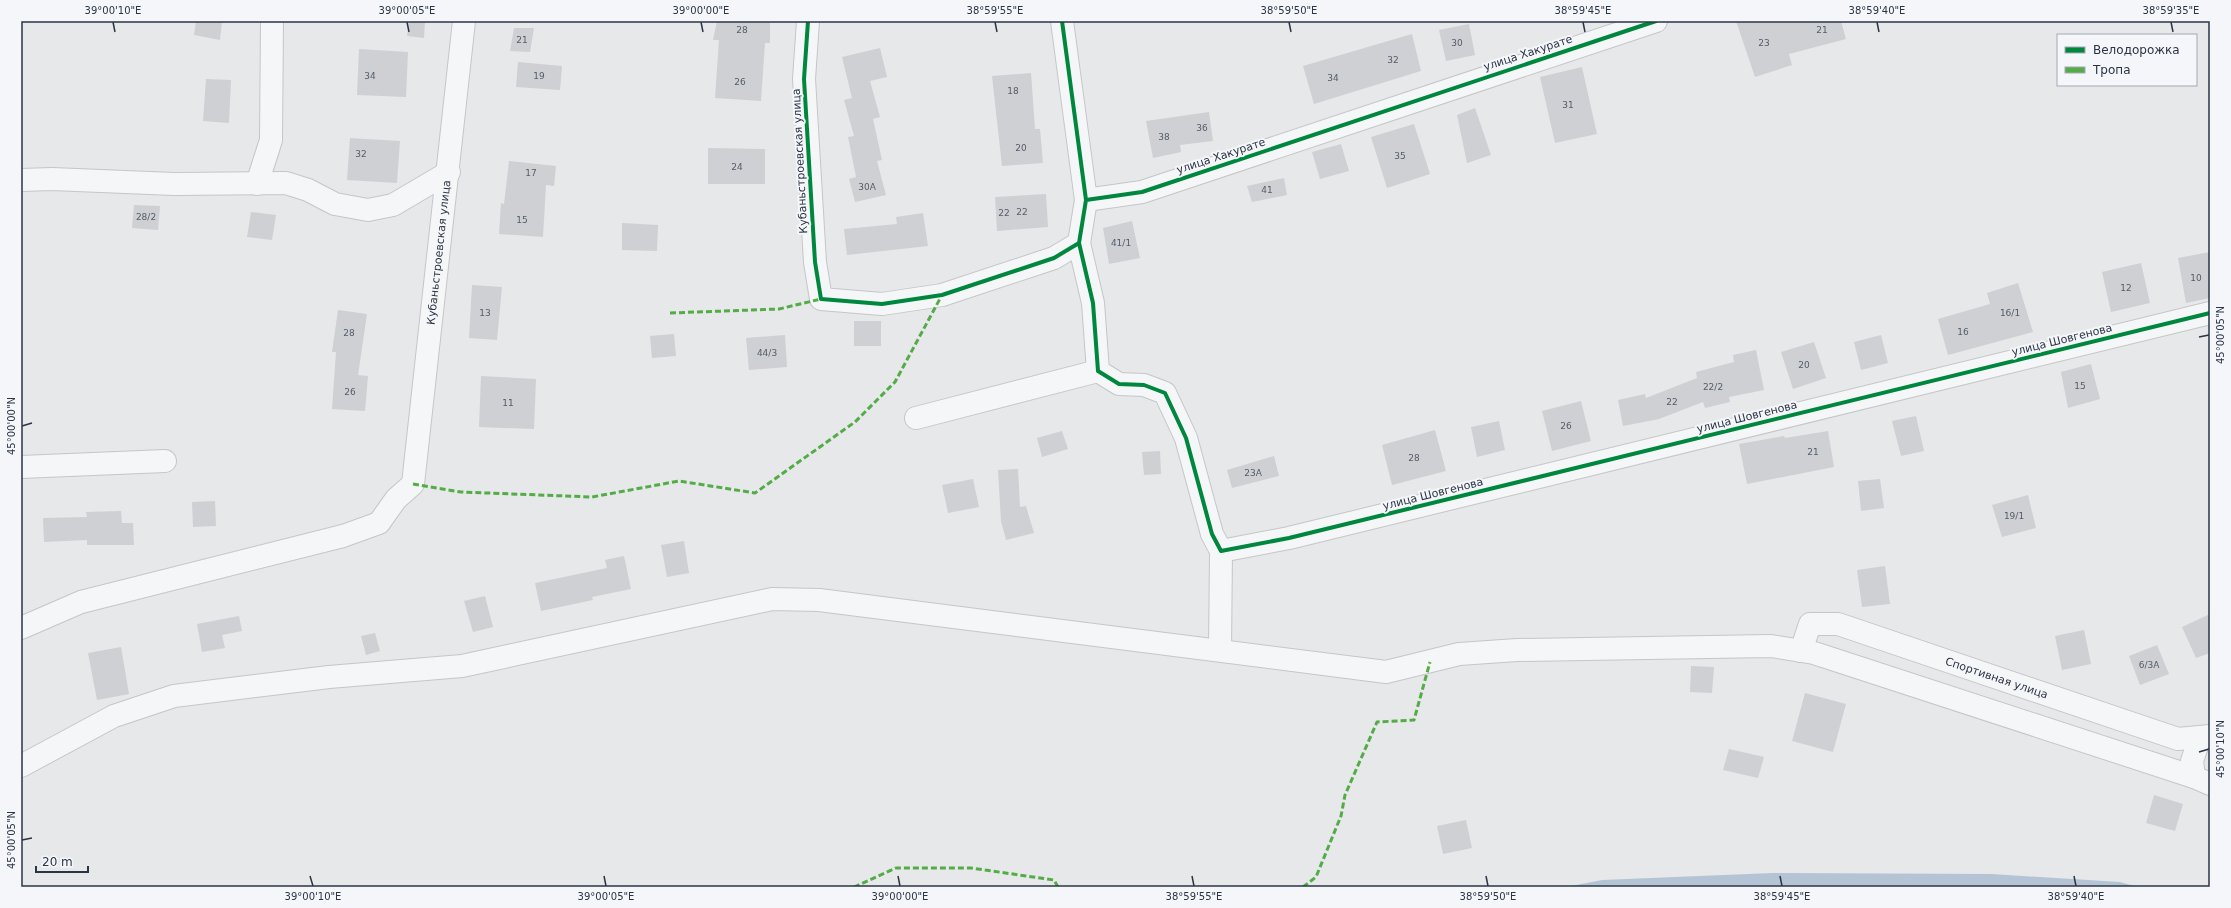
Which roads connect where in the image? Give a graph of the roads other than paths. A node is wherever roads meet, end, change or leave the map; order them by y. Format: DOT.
graph roads {
  1 [pos="272,21"];
  2 [pos="464,21"];
  3 [pos="808,21"];
  4 [pos="1062,21"];
  5 [pos="1656,21"];
  6 [pos="449,172"];
  7 [pos="21,180"];
  8 [pos="257,184"];
  9 [pos="1086,200"];
  10 [pos="1079,243"];
  11 [pos="2210,313"];
  12 [pos="1098,371"];
  13 [pos="916,418"];
  14 [pos="165,461"];
  15 [pos="21,467"];
  16 [pos="1221,551"];
  17 [pos="21,628"];
  18 [pos="1220,650"];
  19 [pos="1801,651"];
  20 [pos="2205,736"];
  21 [pos="21,766"];
  22 [pos="2202,780"];
  1 -- 8 [label="street"];
  2 -- 6 [label="street, Кубаньстроевская улица"];
  3 -- 10 [label="street, Кубаньстроевская улица"];
  4 -- 9 [label="street"];
  5 -- 9 [label="street, улица Хакурате"];
  6 -- 8 [label="street"];
  6 -- 17 [label="street, Кубаньстроевская улица"];
  7 -- 8 [label="street"];
  9 -- 10 [label="street"];
  10 -- 12 [label="street"];
  11 -- 16 [label="street, улица Шовгенова"];
  12 -- 13 [label="street"];
  12 -- 16 [label="street"];
  14 -- 15 [label="street"];
  16 -- 18 [label="street"];
  18 -- 19 [label="street"];
  18 -- 21 [label="street"];
  19 -- 20 [label="street, Спортивная улица"];
  19 -- 22 [label="street"];
  20 -- 22 [label="street"];
}
